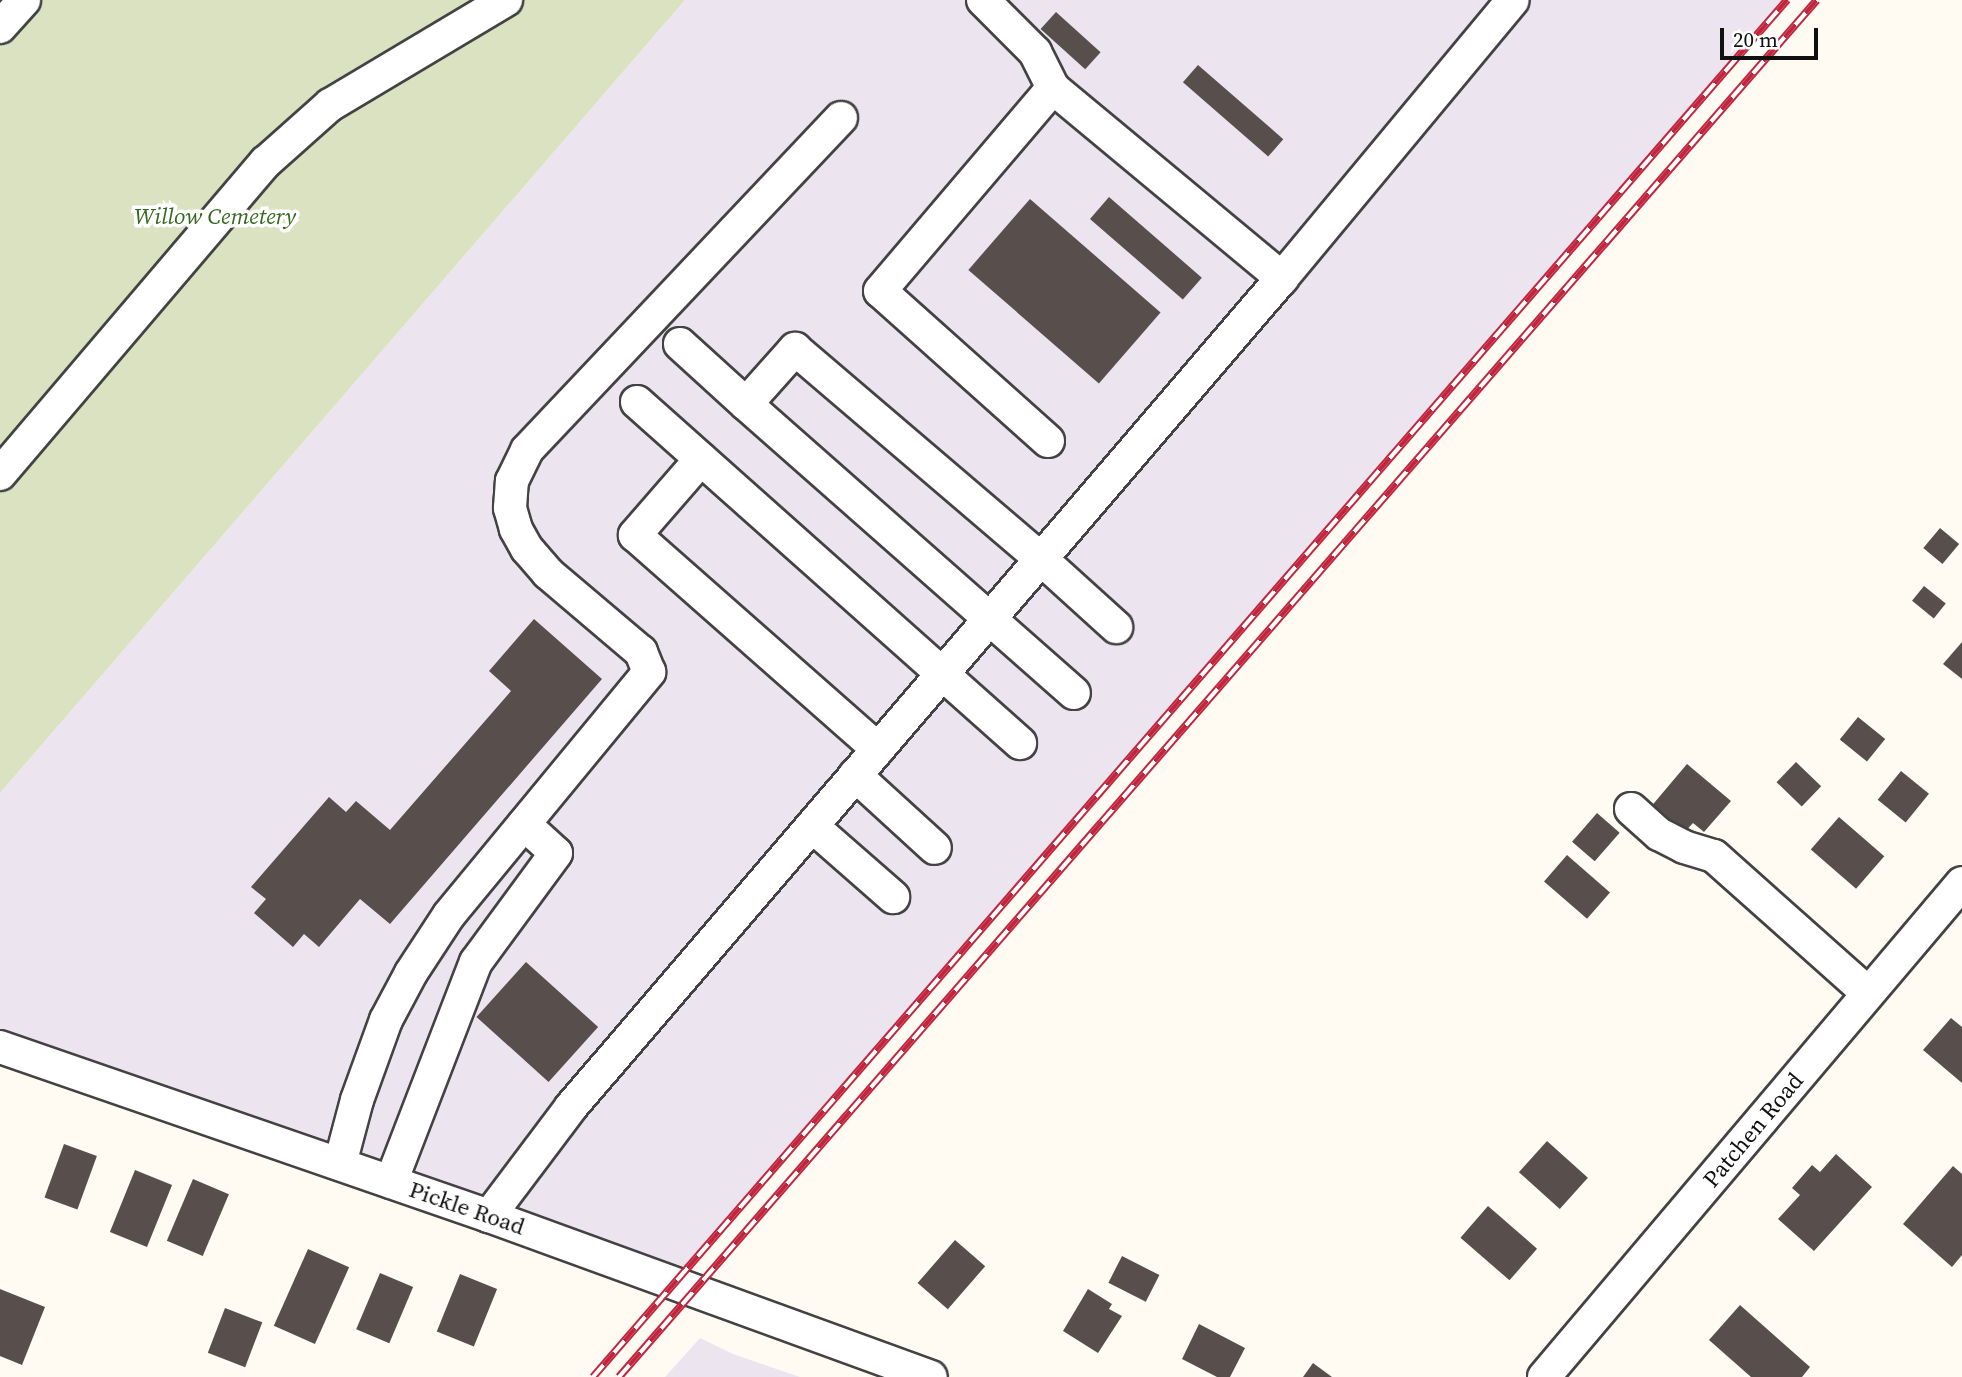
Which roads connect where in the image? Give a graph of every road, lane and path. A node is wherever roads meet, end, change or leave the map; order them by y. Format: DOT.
graph roads {
  1 [pos="24,0"];
  2 [pos="506,0"];
  3 [pos="983,0"];
  4 [pos="1513,0"];
  5 [pos="0,27"];
  6 [pos="1053,88"];
  7 [pos="841,118"];
  8 [pos="1282,278"];
  9 [pos="680,344"];
  10 [pos="637,402"];
  11 [pos="746,404"];
  12 [pos="1048,440"];
  13 [pos="701,458"];
  14 [pos="0,474"];
  15 [pos="1040,558"];
  16 [pos="987,619"];
  17 [pos="1116,627"];
  18 [pos="942,672"];
  19 [pos="1074,693"];
  20 [pos="1020,743"];
  21 [pos="878,750"];
  22 [pos="855,775"];
  23 [pos="1631,809"];
  24 [pos="524,824"];
  25 [pos="812,826"];
  26 [pos="935,848"];
  27 [pos="1962,883"];
  28 [pos="893,897"];
  29 [pos="434,938"];
  30 [pos="476,962"];
  31 [pos="1868,993"];
  32 [pos="0,1047"];
  33 [pos="340,1164"];
  34 [pos="391,1182"];
  35 [pos="489,1216"];
  36 [pos="931,1377"];
  37 [pos="1544,1377"];
  1 -- 5 [label="street"];
  2 -- 14 [label="street"];
  3 -- 6 [label="street"];
  4 -- 8 [label="street"];
  6 -- 8 [label="street"];
  6 -- 12 [label="street"];
  7 -- 24 [label="street"];
  8 -- 15 [label="street"];
  9 -- 11 [label="street"];
  10 -- 13 [label="street"];
  11 -- 15 [label="street"];
  11 -- 16 [label="street"];
  13 -- 18 [label="street"];
  13 -- 21 [label="street"];
  15 -- 16 [label="street"];
  15 -- 17 [label="street"];
  16 -- 18 [label="street"];
  16 -- 19 [label="street"];
  18 -- 20 [label="street"];
  18 -- 21 [label="street"];
  21 -- 22 [label="street"];
  22 -- 25 [label="street"];
  22 -- 26 [label="street"];
  23 -- 31 [label="street"];
  24 -- 29 [label="street"];
  24 -- 30 [label="street"];
  25 -- 28 [label="street"];
  25 -- 35 [label="street"];
  27 -- 31 [label="street, Patchen Road"];
  29 -- 30 [label="street"];
  29 -- 33 [label="street"];
  30 -- 34 [label="street"];
  31 -- 37 [label="street, Patchen Road"];
  32 -- 33 [label="street, Pickle Road"];
  33 -- 34 [label="street, Pickle Road"];
  34 -- 35 [label="street, Pickle Road"];
  35 -- 36 [label="street, Pickle Road"];
}
